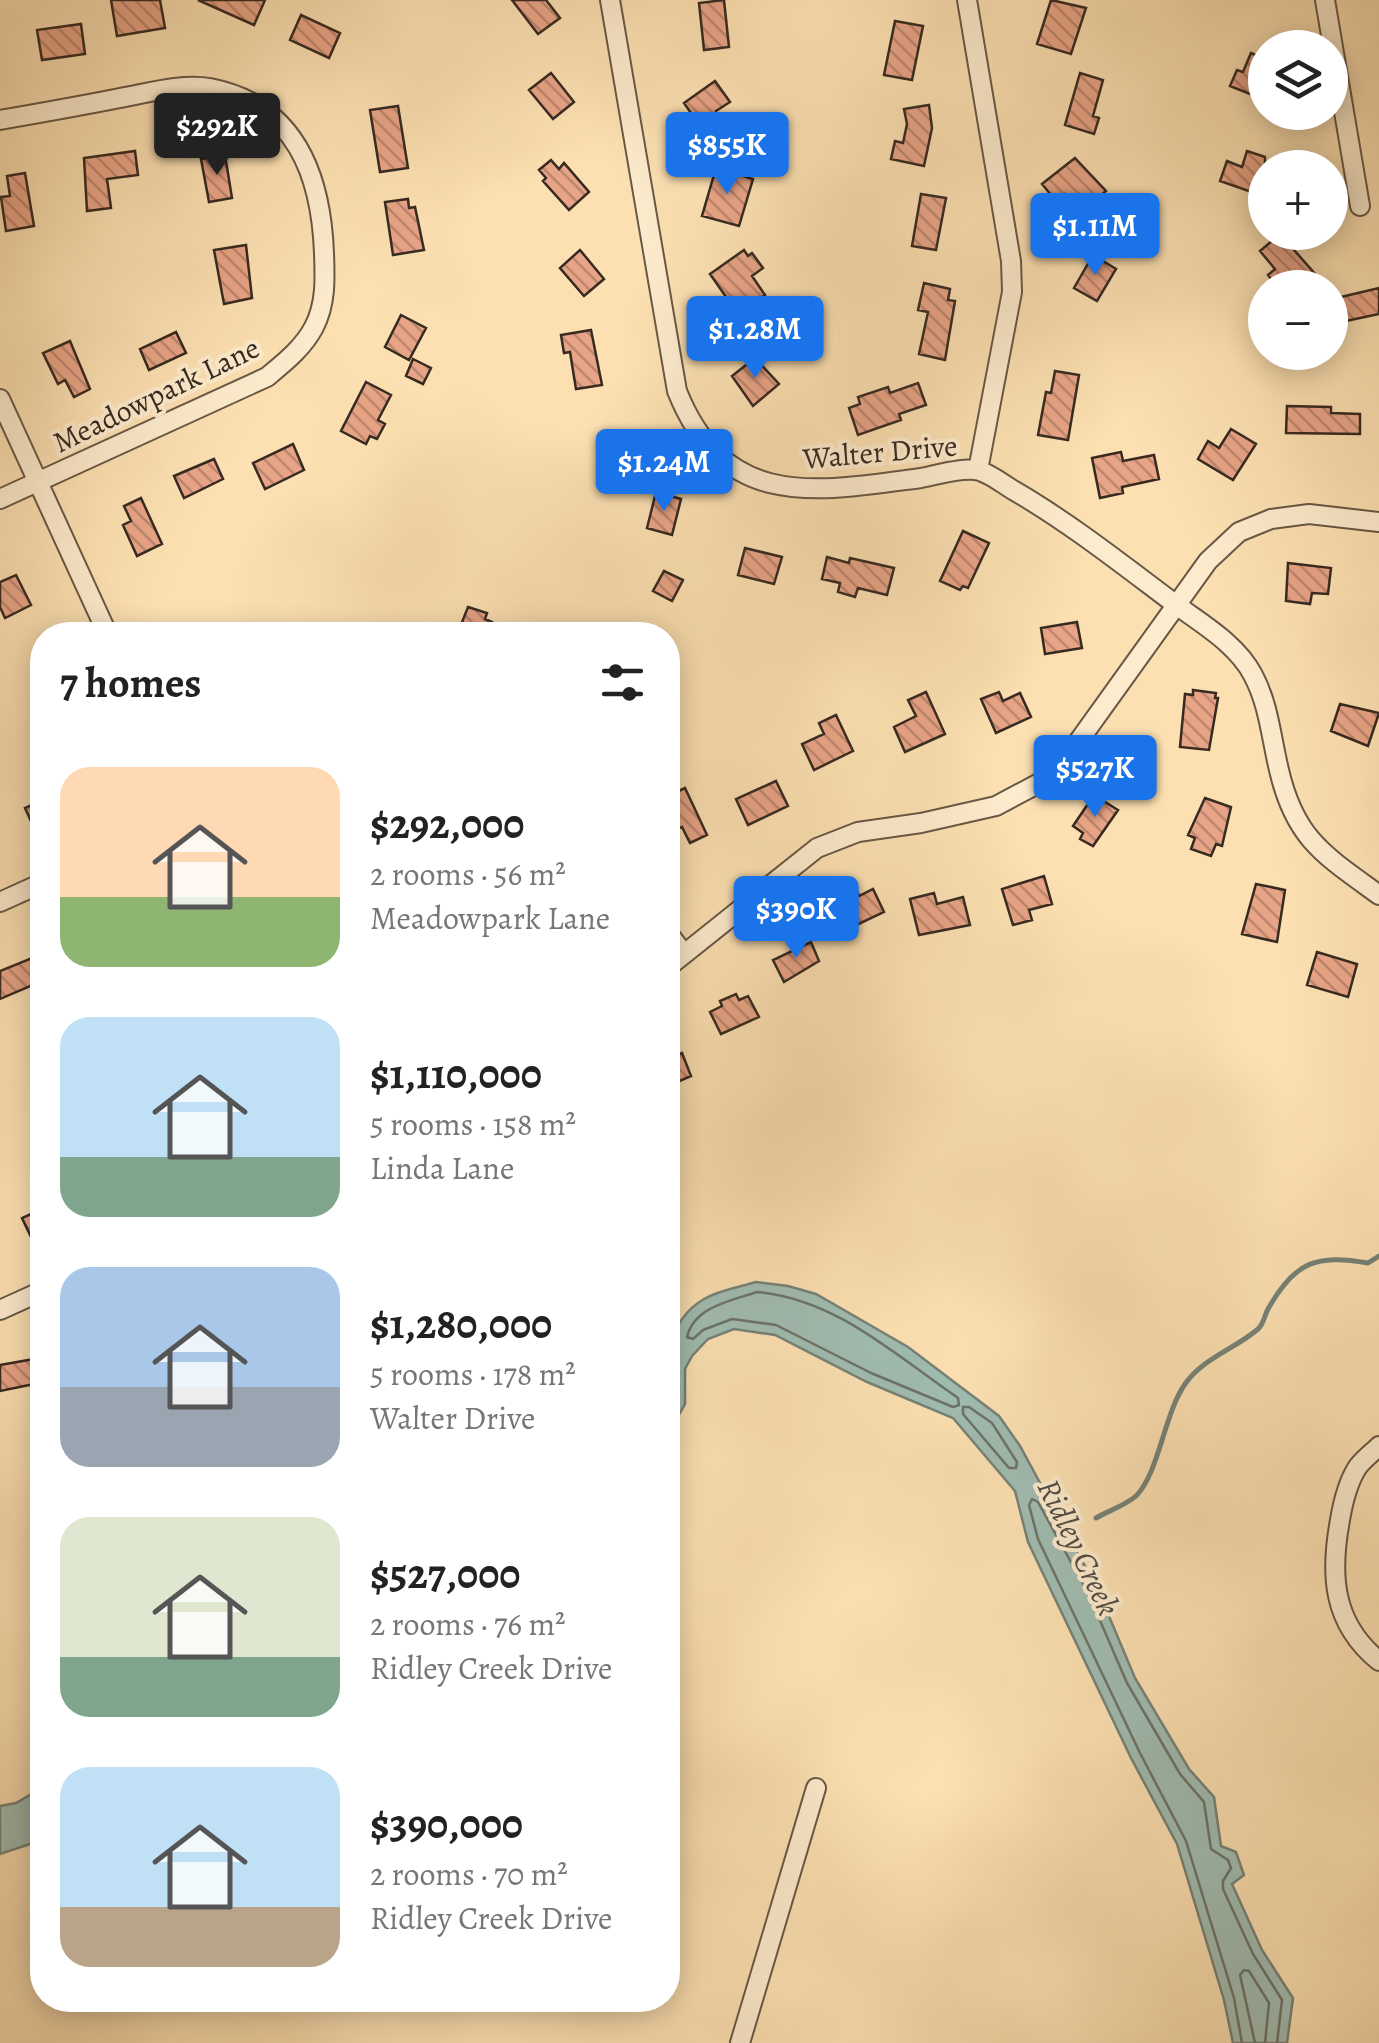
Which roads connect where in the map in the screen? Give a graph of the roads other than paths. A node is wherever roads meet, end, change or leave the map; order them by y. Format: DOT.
graph roads {
  1 [pos="610,0"];
  2 [pos="967,0"];
  3 [pos="1324,0"];
  4 [pos="0,120"];
  5 [pos="1360,206"];
  6 [pos="0,399"];
  7 [pos="978,470"];
  8 [pos="36,482"];
  9 [pos="0,499"];
  10 [pos="1379,522"];
  11 [pos="1175,604"];
  12 [pos="102,622"];
  13 [pos="30,888"];
  14 [pos="1379,895"];
  15 [pos="0,902"];
  16 [pos="680,949"];
  17 [pos="684,954"];
  18 [pos="680,957"];
  19 [pos="30,1296"];
  20 [pos="0,1310"];
  21 [pos="1379,1446"];
  22 [pos="1379,1662"];
  23 [pos="816,1788"];
  24 [pos="740,2043"];
  1 -- 7 [label="street, Walter Drive"];
  2 -- 7 [label="street"];
  3 -- 5 [label="street"];
  4 -- 8 [label="street, Meadowpark Lane"];
  6 -- 8 [label="street"];
  7 -- 11 [label="street, Walter Drive"];
  8 -- 9 [label="street, Meadowpark Lane"];
  8 -- 12 [label="street"];
  10 -- 11 [label="street"];
  11 -- 14 [label="street, Walter Drive"];
  11 -- 17 [label="street"];
  13 -- 15 [label="street"];
  16 -- 17 [label="street"];
  17 -- 18 [label="street"];
  19 -- 20 [label="street"];
  21 -- 22 [label="street"];
  23 -- 24 [label="street"];
}
